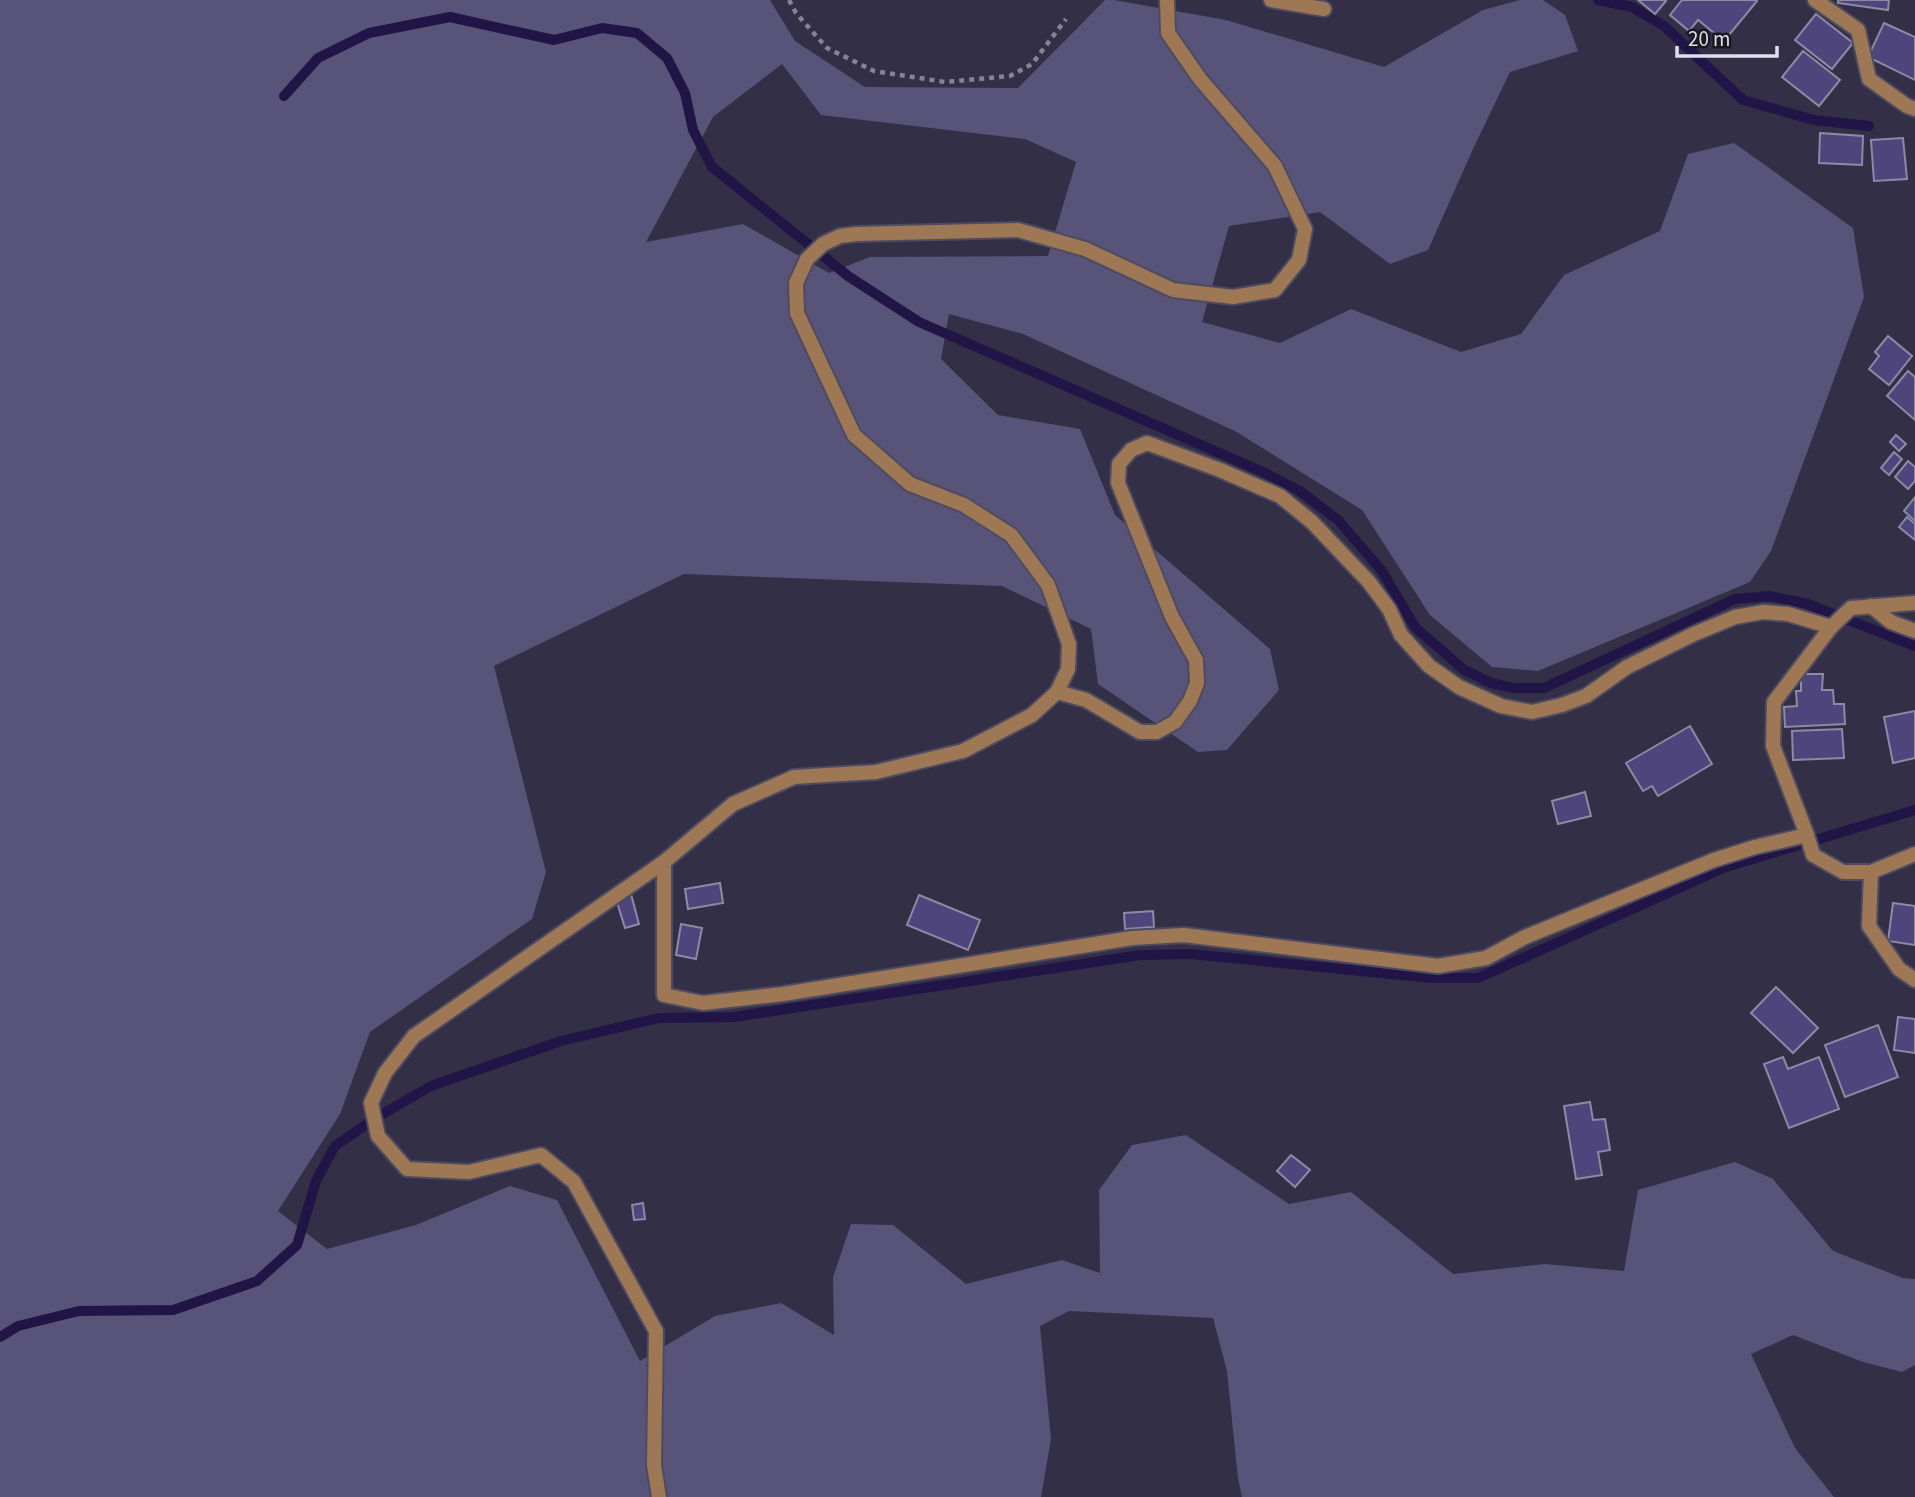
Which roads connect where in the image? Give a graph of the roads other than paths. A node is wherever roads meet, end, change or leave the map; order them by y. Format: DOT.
graph roads {
  1 [pos="1167,0"];
  2 [pos="1271,0"];
  3 [pos="1815,0"];
  4 [pos="1324,9"];
  5 [pos="1915,109"];
  6 [pos="1915,603"];
  7 [pos="1871,606"];
  8 [pos="1831,627"];
  9 [pos="1915,631"];
  10 [pos="1057,692"];
  11 [pos="1807,835"];
  12 [pos="1915,854"];
  13 [pos="664,862"];
  14 [pos="1871,872"];
  15 [pos="1915,980"];
  16 [pos="659,1497"];
  1 -- 10 [label="street"];
  2 -- 4 [label="street"];
  3 -- 5 [label="street"];
  6 -- 7 [label="street"];
  7 -- 8 [label="street"];
  7 -- 9 [label="street"];
  8 -- 10 [label="street"];
  8 -- 11 [label="street"];
  10 -- 13 [label="street"];
  11 -- 13 [label="street"];
  11 -- 14 [label="street"];
  12 -- 14 [label="street"];
  13 -- 16 [label="street"];
  14 -- 15 [label="street"];
}
